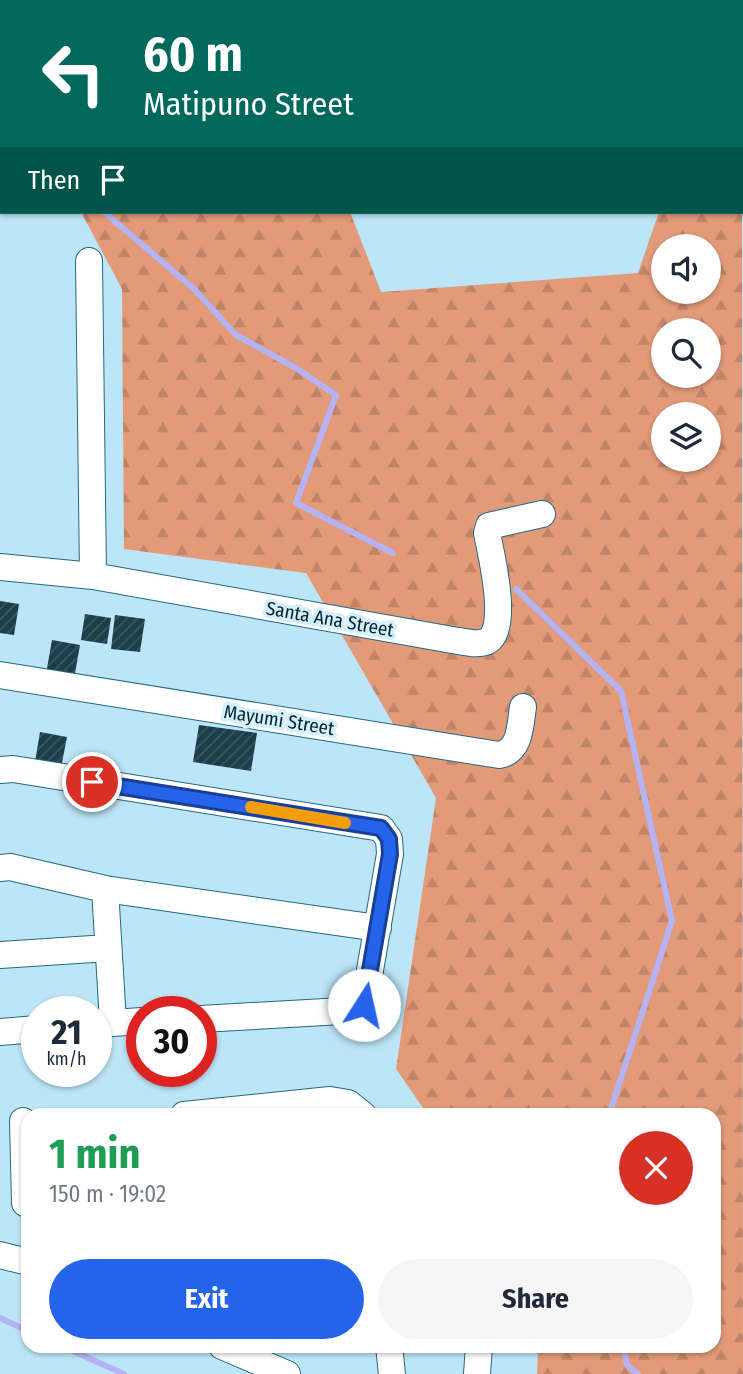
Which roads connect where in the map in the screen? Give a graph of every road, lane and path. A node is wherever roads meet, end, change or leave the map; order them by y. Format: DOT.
graph roads {
  1 [pos="89,261"];
  2 [pos="542,514"];
  3 [pos="0,567"];
  4 [pos="93,576"];
  5 [pos="0,675"];
  6 [pos="523,707"];
  7 [pos="0,770"];
  8 [pos="0,868"];
  9 [pos="105,889"];
  10 [pos="377,928"];
  11 [pos="108,948"];
  12 [pos="0,955"];
  13 [pos="106,996"];
  14 [pos="217,1018"];
  15 [pos="21,1030"];
  16 [pos="0,1032"];
  17 [pos="271,1108"];
  18 [pos="354,1108"];
  19 [pos="17,1120"];
  20 [pos="21,1162"];
  21 [pos="0,1255"];
  22 [pos="21,1260"];
  23 [pos="238,1353"];
  24 [pos="390,1353"];
  25 [pos="478,1353"];
  26 [pos="287,1374"];
  27 [pos="391,1374"];
  28 [pos="477,1374"];
  1 -- 4 [label="street"];
  2 -- 4 [label="street, Santa Ana Street"];
  3 -- 4 [label="street, Santa Ana Street"];
  5 -- 6 [label="street, Mayumi Street"];
  7 -- 10 [label="street"];
  8 -- 9 [label="street"];
  9 -- 10 [label="street"];
  9 -- 11 [label="street"];
  10 -- 14 [label="street"];
  11 -- 12 [label="street"];
  11 -- 13 [label="street"];
  15 -- 16 [label="street"];
  17 -- 18 [label="street"];
  19 -- 20 [label="street"];
  21 -- 22 [label="street"];
  23 -- 26 [label="street"];
  24 -- 27 [label="street"];
  25 -- 28 [label="street"];
}
